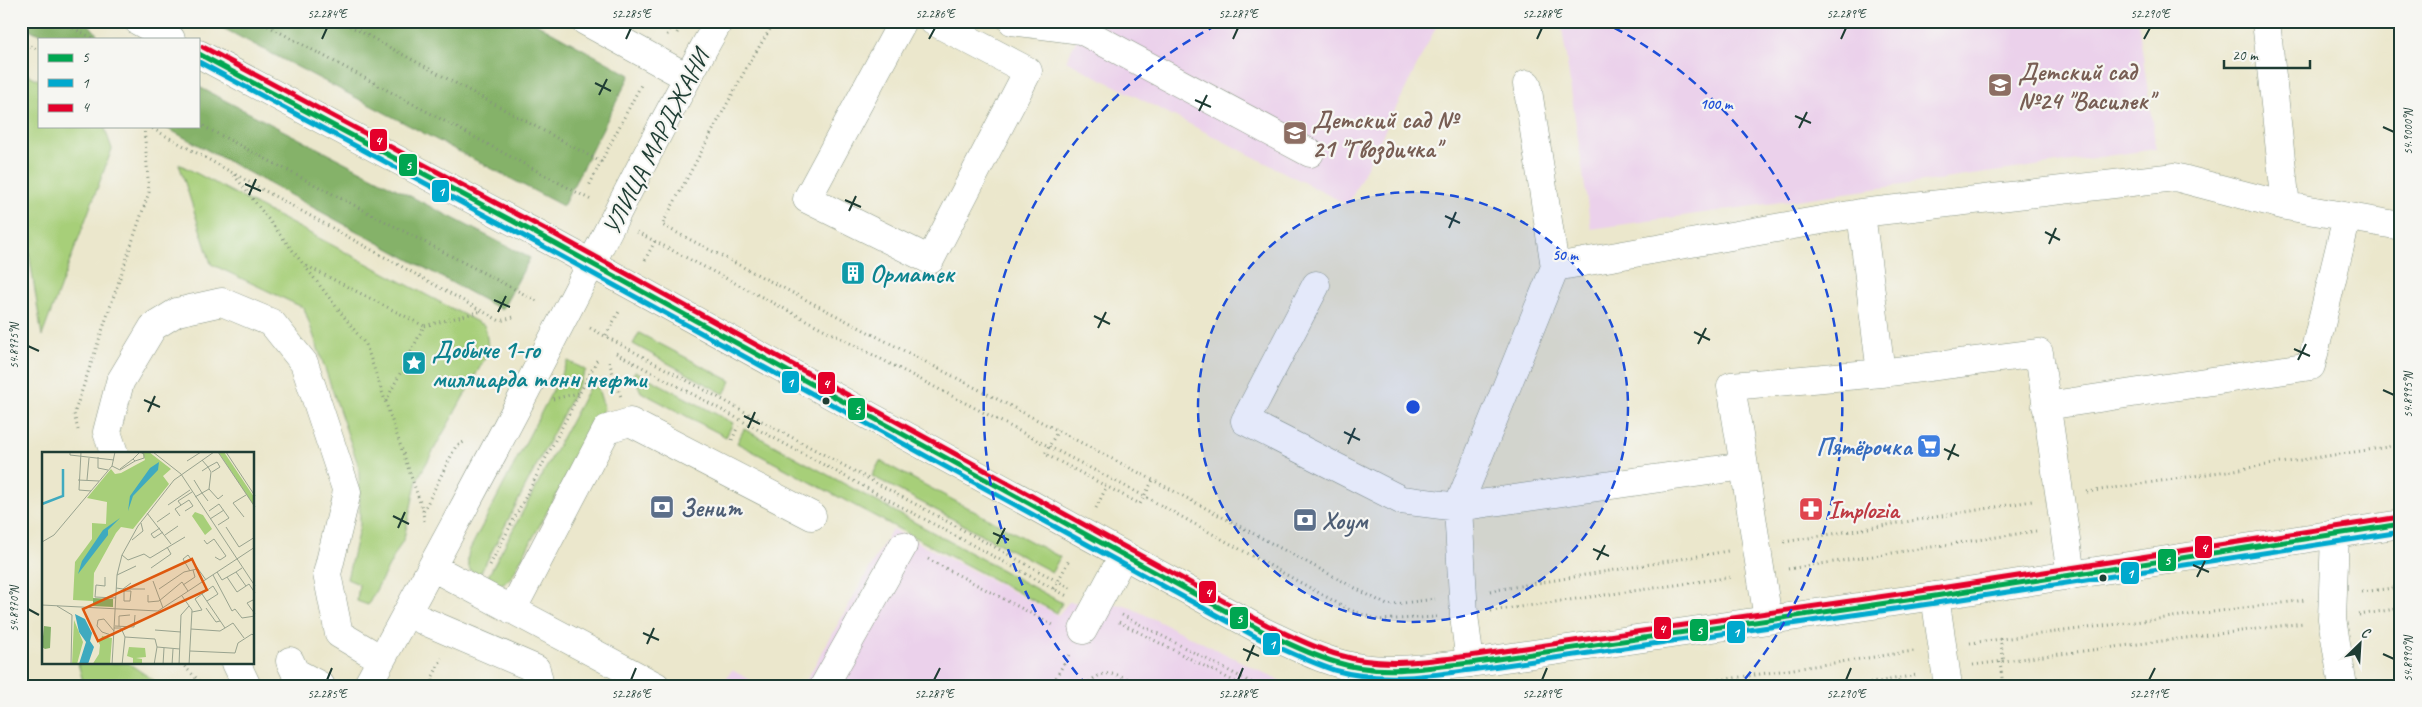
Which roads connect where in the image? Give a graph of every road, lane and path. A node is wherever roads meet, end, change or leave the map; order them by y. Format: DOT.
graph roads {
  1 [pos="60,21"];
  2 [pos="138,21"];
  3 [pos="259,21"];
  4 [pos="341,21"];
  5 [pos="585,21"];
  6 [pos="674,21"];
  7 [pos="718,21"];
  8 [pos="775,21"];
  9 [pos="903,21"];
  10 [pos="933,21"];
  11 [pos="1012,21"];
  12 [pos="2266,21"];
  13 [pos="92,38"];
  14 [pos="169,38"];
  15 [pos="21,42"];
  16 [pos="38,50"];
  17 [pos="200,55"];
  18 [pos="654,59"];
  19 [pos="687,77"];
  20 [pos="1528,84"];
  21 [pos="200,125"];
  22 [pos="144,128"];
  23 [pos="152,128"];
  24 [pos="1310,153"];
  25 [pos="601,162"];
  26 [pos="233,173"];
  27 [pos="589,186"];
  28 [pos="591,200"];
  29 [pos="2286,206"];
  30 [pos="1861,213"];
  31 [pos="2347,217"];
  32 [pos="662,225"];
  33 [pos="2401,226"];
  34 [pos="655,241"];
  35 [pos="670,248"];
  36 [pos="591,264"];
  37 [pos="304,265"];
  38 [pos="1556,267"];
  39 [pos="1316,285"];
  40 [pos="539,302"];
  41 [pos="482,311"];
  42 [pos="514,317"];
  43 [pos="424,326"];
  44 [pos="591,327"];
  45 [pos="616,353"];
  46 [pos="597,360"];
  47 [pos="608,362"];
  48 [pos="1881,373"];
  49 [pos="580,393"];
  50 [pos="552,399"];
  51 [pos="622,400"];
  52 [pos="386,401"];
  53 [pos="2046,406"];
  54 [pos="738,426"];
  55 [pos="1058,430"];
  56 [pos="80,437"];
  57 [pos="732,440"];
  58 [pos="114,452"];
  59 [pos="1744,466"];
  60 [pos="1153,480"];
  61 [pos="1458,507"];
  62 [pos="423,512"];
  63 [pos="812,516"];
  64 [pos="2401,524"];
  65 [pos="2335,534"];
  66 [pos="903,546"];
  67 [pos="1123,556"];
  68 [pos="432,567"];
  69 [pos="2071,575"];
  70 [pos="2401,587"];
  71 [pos="476,591"];
  72 [pos="1935,596"];
  73 [pos="2333,608"];
  74 [pos="2401,608"];
  75 [pos="512,610"];
  76 [pos="408,614"];
  77 [pos="1768,619"];
  78 [pos="1088,620"];
  79 [pos="454,633"];
  80 [pos="2000,638"];
  81 [pos="381,659"];
  82 [pos="290,661"];
  83 [pos="2002,662"];
  84 [pos="1470,663"];
  85 [pos="182,664"];
  86 [pos="236,664"];
  87 [pos="1945,667"];
  88 [pos="1901,678"];
  89 [pos="1052,684"];
  90 [pos="204,686"];
  91 [pos="247,686"];
  92 [pos="321,686"];
  93 [pos="367,686"];
  94 [pos="433,686"];
  95 [pos="540,686"];
  96 [pos="656,686"];
  97 [pos="824,686"];
  98 [pos="1059,686"];
  99 [pos="1086,686"];
  100 [pos="1142,686"];
  101 [pos="1243,686"];
  102 [pos="1258,686"];
  103 [pos="1680,686"];
  104 [pos="1855,686"];
  105 [pos="1896,686"];
  106 [pos="1902,686"];
  107 [pos="2003,686"];
  108 [pos="2343,686"];
  1 -- 13 [label="path"];
  2 -- 14 [label="main road"];
  3 -- 28 [label="path"];
  4 -- 25 [label="path"];
  5 -- 18 [label="main road"];
  6 -- 18 [label="path"];
  7 -- 19 [label="main road, УЛИЦА МАРДЖАНИ"];
  8 -- 32 [label="path"];
  9 -- 10 [label="main road"];
  11 -- 24 [label="main road"];
  12 -- 29 [label="main road"];
  15 -- 16 [label="path"];
  17 -- 36 [label="main road"];
  18 -- 19 [label="main road"];
  18 -- 25 [label="path"];
  19 -- 36 [label="main road, УЛИЦА МАРДЖАНИ"];
  20 -- 38 [label="main road"];
  21 -- 40 [label="path"];
  22 -- 56 [label="path"];
  23 -- 26 [label="path"];
  25 -- 27 [label="path"];
  26 -- 37 [label="path"];
  26 -- 41 [label="path"];
  29 -- 30 [label="main road"];
  29 -- 31 [label="main road"];
  30 -- 38 [label="main road"];
  30 -- 48 [label="main road"];
  31 -- 33 [label="main road"];
  31 -- 53 [label="main road"];
  34 -- 35 [label="path"];
  36 -- 67 [label="main road"];
  36 -- 68 [label="main road, УЛИЦА МАРДЖАНИ"];
  37 -- 43 [label="path"];
  37 -- 52 [label="path"];
  38 -- 61 [label="main road"];
  39 -- 61 [label="main road"];
  41 -- 42 [label="path"];
  41 -- 43 [label="path"];
  43 -- 52 [label="path"];
  44 -- 78 [label="path"];
  45 -- 78 [label="path"];
  46 -- 49 [label="path"];
  47 -- 51 [label="path"];
  48 -- 53 [label="main road"];
  48 -- 59 [label="main road"];
  49 -- 50 [label="path"];
  49 -- 71 [label="path"];
  52 -- 62 [label="path"];
  53 -- 69 [label="main road"];
  54 -- 57 [label="path"];
  55 -- 60 [label="path"];
  58 -- 81 [label="main road"];
  59 -- 61 [label="main road"];
  59 -- 77 [label="main road"];
  61 -- 84 [label="main road"];
  63 -- 75 [label="main road"];
  64 -- 65 [label="main road"];
  65 -- 69 [label="main road"];
  65 -- 73 [label="main road"];
  66 -- 78 [label="path"];
  66 -- 97 [label="main road"];
  67 -- 78 [label="main road"];
  67 -- 84 [label="main road"];
  68 -- 71 [label="main road"];
  68 -- 76 [label="main road, УЛИЦА МАРДЖАНИ"];
  69 -- 72 [label="main road"];
  70 -- 73 [label="path"];
  71 -- 75 [label="main road"];
  72 -- 77 [label="main road"];
  72 -- 87 [label="main road"];
  73 -- 74 [label="path"];
  73 -- 80 [label="path"];
  73 -- 83 [label="path"];
  73 -- 108 [label="main road"];
  75 -- 96 [label="main road"];
  76 -- 79 [label="main road"];
  76 -- 81 [label="main road, УЛИЦА МАРДЖАНИ"];
  77 -- 84 [label="main road"];
  78 -- 89 [label="path"];
  78 -- 101 [label="path"];
  78 -- 102 [label="path"];
  79 -- 94 [label="path"];
  79 -- 95 [label="main road"];
  80 -- 83 [label="path"];
  80 -- 87 [label="path"];
  81 -- 93 [label="main road, УЛИЦА МАРДЖАНИ"];
  82 -- 92 [label="main road"];
  83 -- 87 [label="path"];
  83 -- 107 [label="path"];
  85 -- 90 [label="path"];
  86 -- 91 [label="main road"];
  87 -- 88 [label="path"];
  87 -- 103 [label="path"];
  88 -- 104 [label="path"];
  88 -- 105 [label="path"];
  88 -- 106 [label="path"];
  89 -- 98 [label="path"];
  99 -- 100 [label="path"];
}
